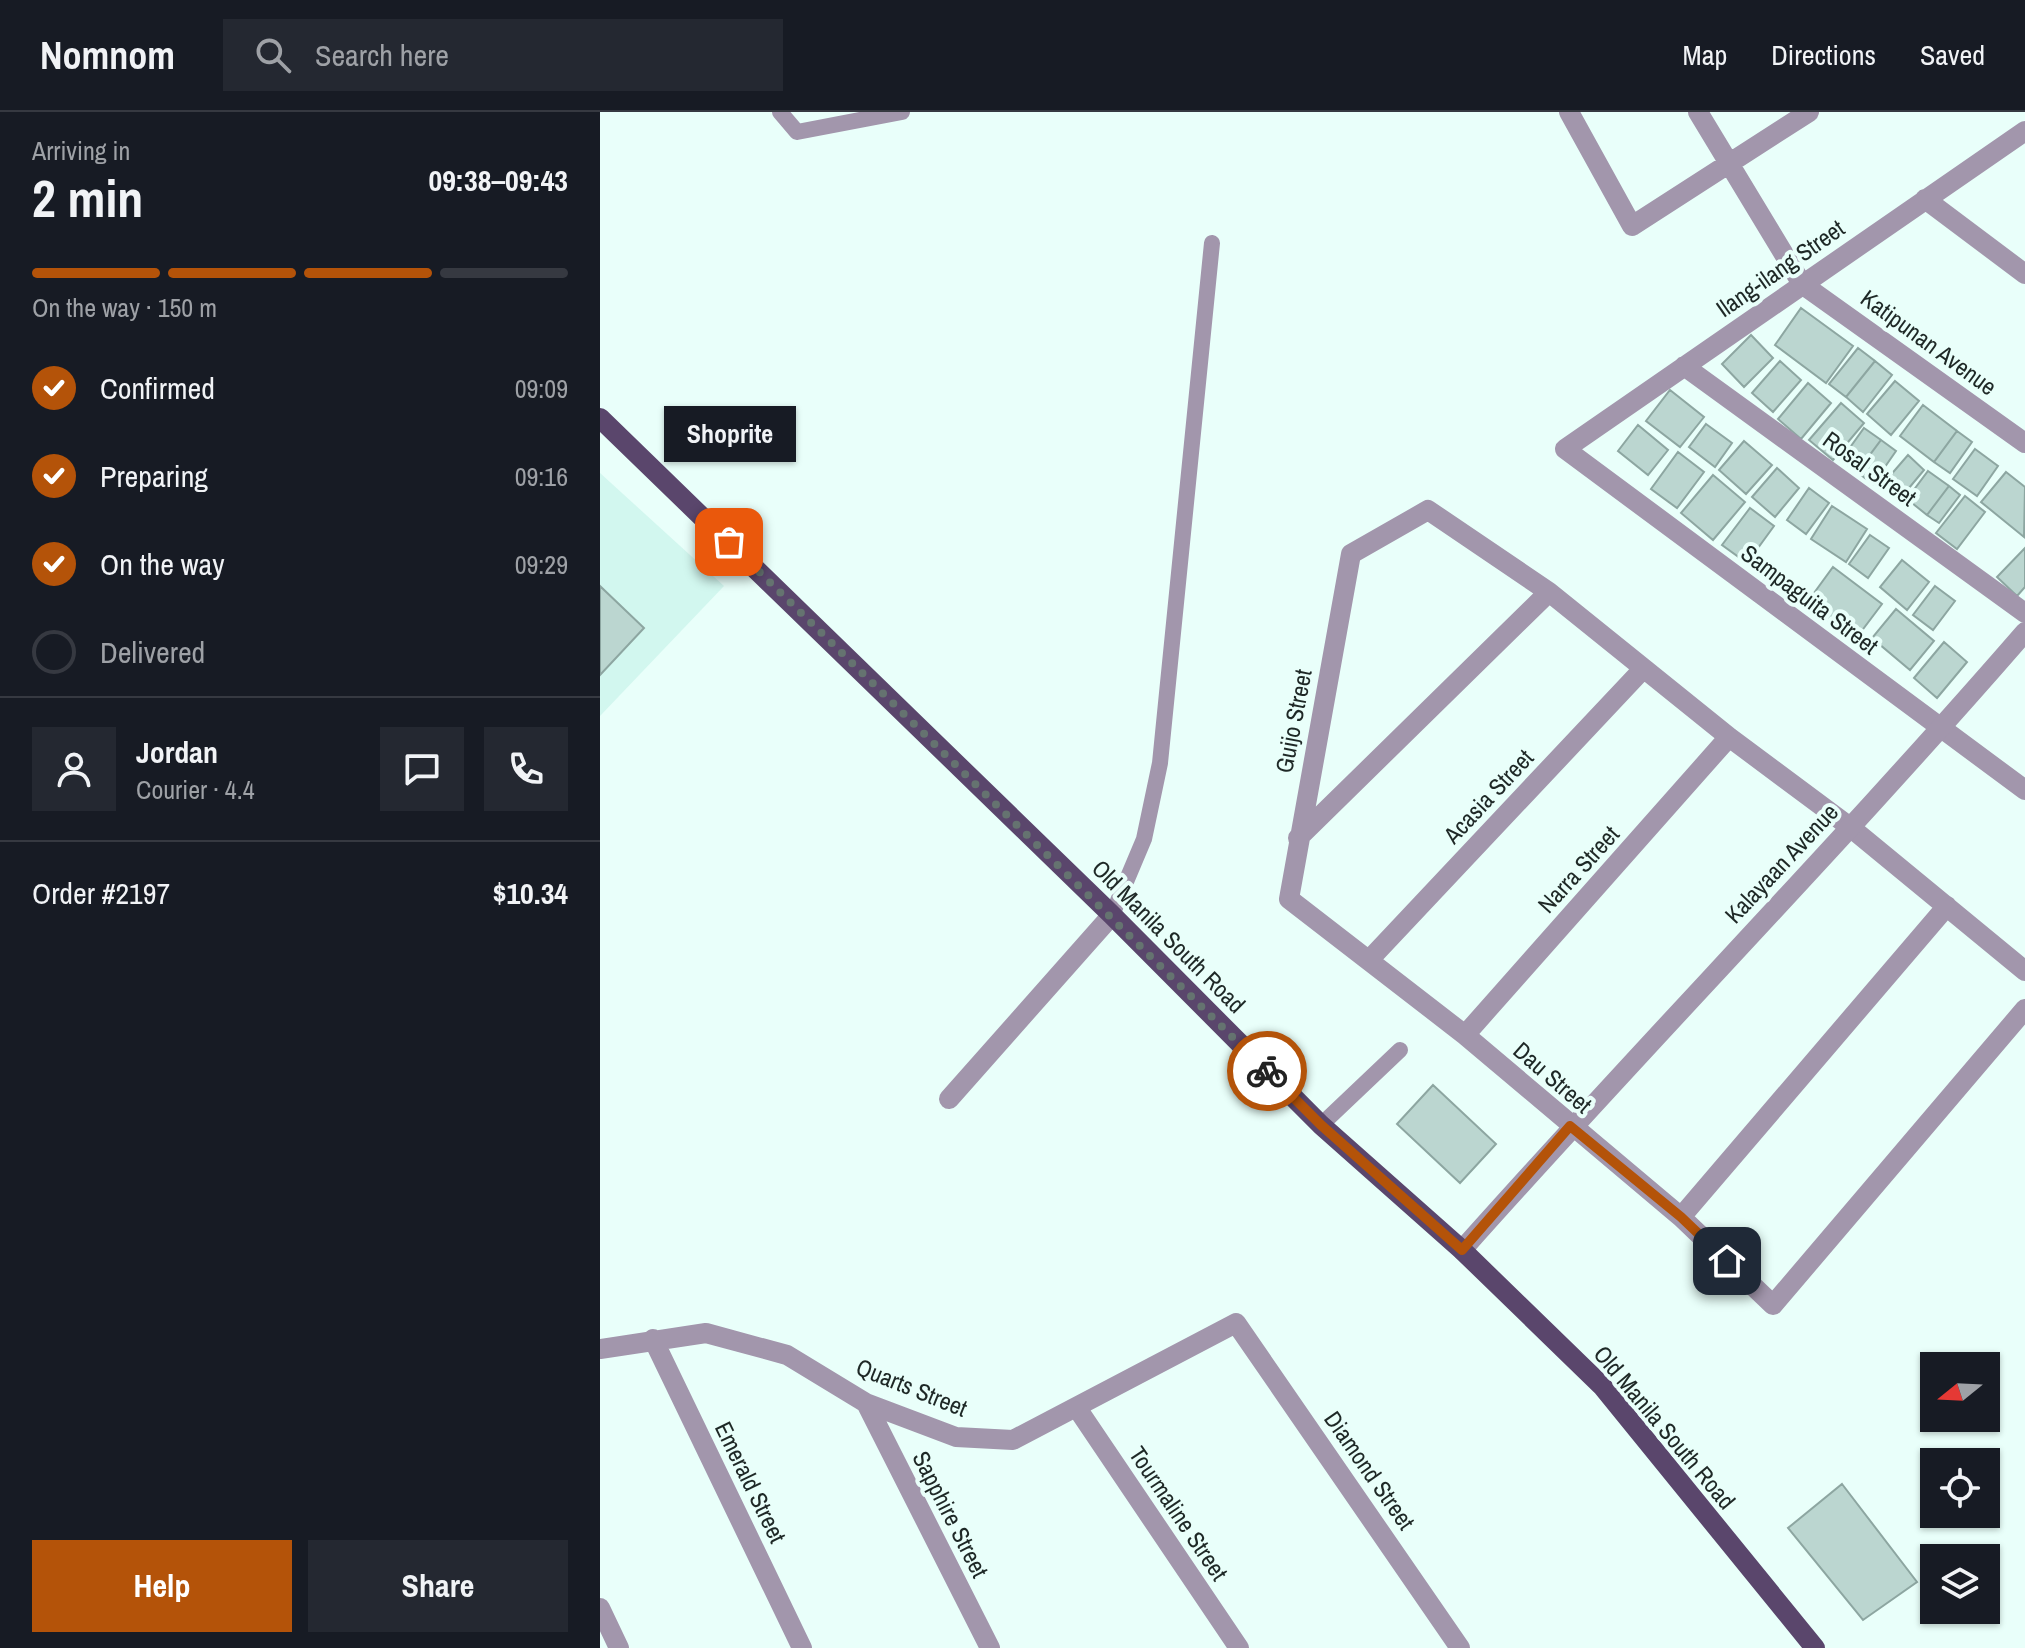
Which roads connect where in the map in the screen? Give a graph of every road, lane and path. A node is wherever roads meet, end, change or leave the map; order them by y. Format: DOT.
graph roads {
  1 [pos="780,112"];
  2 [pos="902,112"];
  3 [pos="1569,112"];
  4 [pos="1698,112"];
  5 [pos="1809,112"];
  6 [pos="2025,131"];
  7 [pos="1728,166"];
  8 [pos="1925,199"];
  9 [pos="1212,243"];
  10 [pos="2025,274"];
  11 [pos="1802,284"];
  12 [pos="1684,366"];
  13 [pos="600,418"];
  14 [pos="2025,443"];
  15 [pos="1565,449"];
  16 [pos="1549,592"];
  17 [pos="2025,613"];
  18 [pos="2025,632"];
  19 [pos="1643,669"];
  20 [pos="1941,729"];
  21 [pos="1729,737"];
  22 [pos="2025,790"];
  23 [pos="1850,827"];
  24 [pos="1298,838"];
  25 [pos="1289,899"];
  26 [pos="1947,906"];
  27 [pos="1112,915"];
  28 [pos="1370,959"];
  29 [pos="2025,971"];
  30 [pos="2025,1009"];
  31 [pos="1465,1035"];
  32 [pos="1400,1050"];
  33 [pos="949,1099"];
  34 [pos="1321,1125"];
  35 [pos="1570,1126"];
  36 [pos="1681,1217"];
  37 [pos="1462,1250"];
  38 [pos="1236,1323"];
  39 [pos="653,1339"];
  40 [pos="600,1349"];
  41 [pos="866,1403"];
  42 [pos="1077,1408"];
  43 [pos="600,1608"];
  44 [pos="619,1648"];
  45 [pos="802,1648"];
  46 [pos="990,1648"];
  47 [pos="1239,1648"];
  48 [pos="1460,1648"];
  49 [pos="1815,1648"];
  1 -- 2 [label="lane"];
  3 -- 7 [label="street"];
  4 -- 7 [label="street"];
  5 -- 7 [label="street"];
  6 -- 8 [label="street, Ilang-ilang Street"];
  7 -- 11 [label="street"];
  8 -- 10 [label="street"];
  8 -- 11 [label="street, Ilang-ilang Street"];
  9 -- 27 [label="lane"];
  11 -- 12 [label="street, Ilang-ilang Street"];
  11 -- 14 [label="street, Katipunan Avenue"];
  12 -- 15 [label="street, Ilang-ilang Street"];
  12 -- 17 [label="street, Rosal Street"];
  13 -- 27 [label="main road, Old Manila South Road"];
  15 -- 20 [label="street, Sampaguita Street"];
  16 -- 19 [label="street"];
  16 -- 24 [label="street"];
  16 -- 24 [label="street, Guijo Street"];
  18 -- 20 [label="street, Kalayaan Avenue"];
  19 -- 21 [label="street"];
  19 -- 28 [label="street, Acasia Street"];
  20 -- 22 [label="street, Sampaguita Street"];
  20 -- 23 [label="street, Kalayaan Avenue"];
  21 -- 23 [label="street"];
  21 -- 31 [label="street, Narra Street"];
  23 -- 26 [label="street"];
  23 -- 35 [label="street, Kalayaan Avenue"];
  24 -- 25 [label="street, Guijo Street"];
  25 -- 28 [label="street, Dau Street"];
  26 -- 29 [label="street"];
  26 -- 36 [label="street"];
  27 -- 33 [label="street"];
  27 -- 34 [label="main road, Old Manila South Road"];
  28 -- 31 [label="street, Dau Street"];
  30 -- 36 [label="street, Dau Street"];
  31 -- 35 [label="street, Dau Street"];
  32 -- 34 [label="lane"];
  34 -- 37 [label="main road, Old Manila South Road"];
  35 -- 36 [label="street, Dau Street"];
  35 -- 37 [label="street, Kalayaan Avenue"];
  37 -- 49 [label="main road, Old Manila South Road"];
  38 -- 42 [label="street, Quarts Street"];
  38 -- 48 [label="street, Diamond Street"];
  39 -- 40 [label="street, Quarts Street"];
  39 -- 41 [label="street, Quarts Street"];
  39 -- 45 [label="street, Emerald Street"];
  41 -- 42 [label="street, Quarts Street"];
  41 -- 46 [label="street, Sapphire Street"];
  42 -- 47 [label="street, Tourmaline Street"];
  43 -- 44 [label="street"];
}
